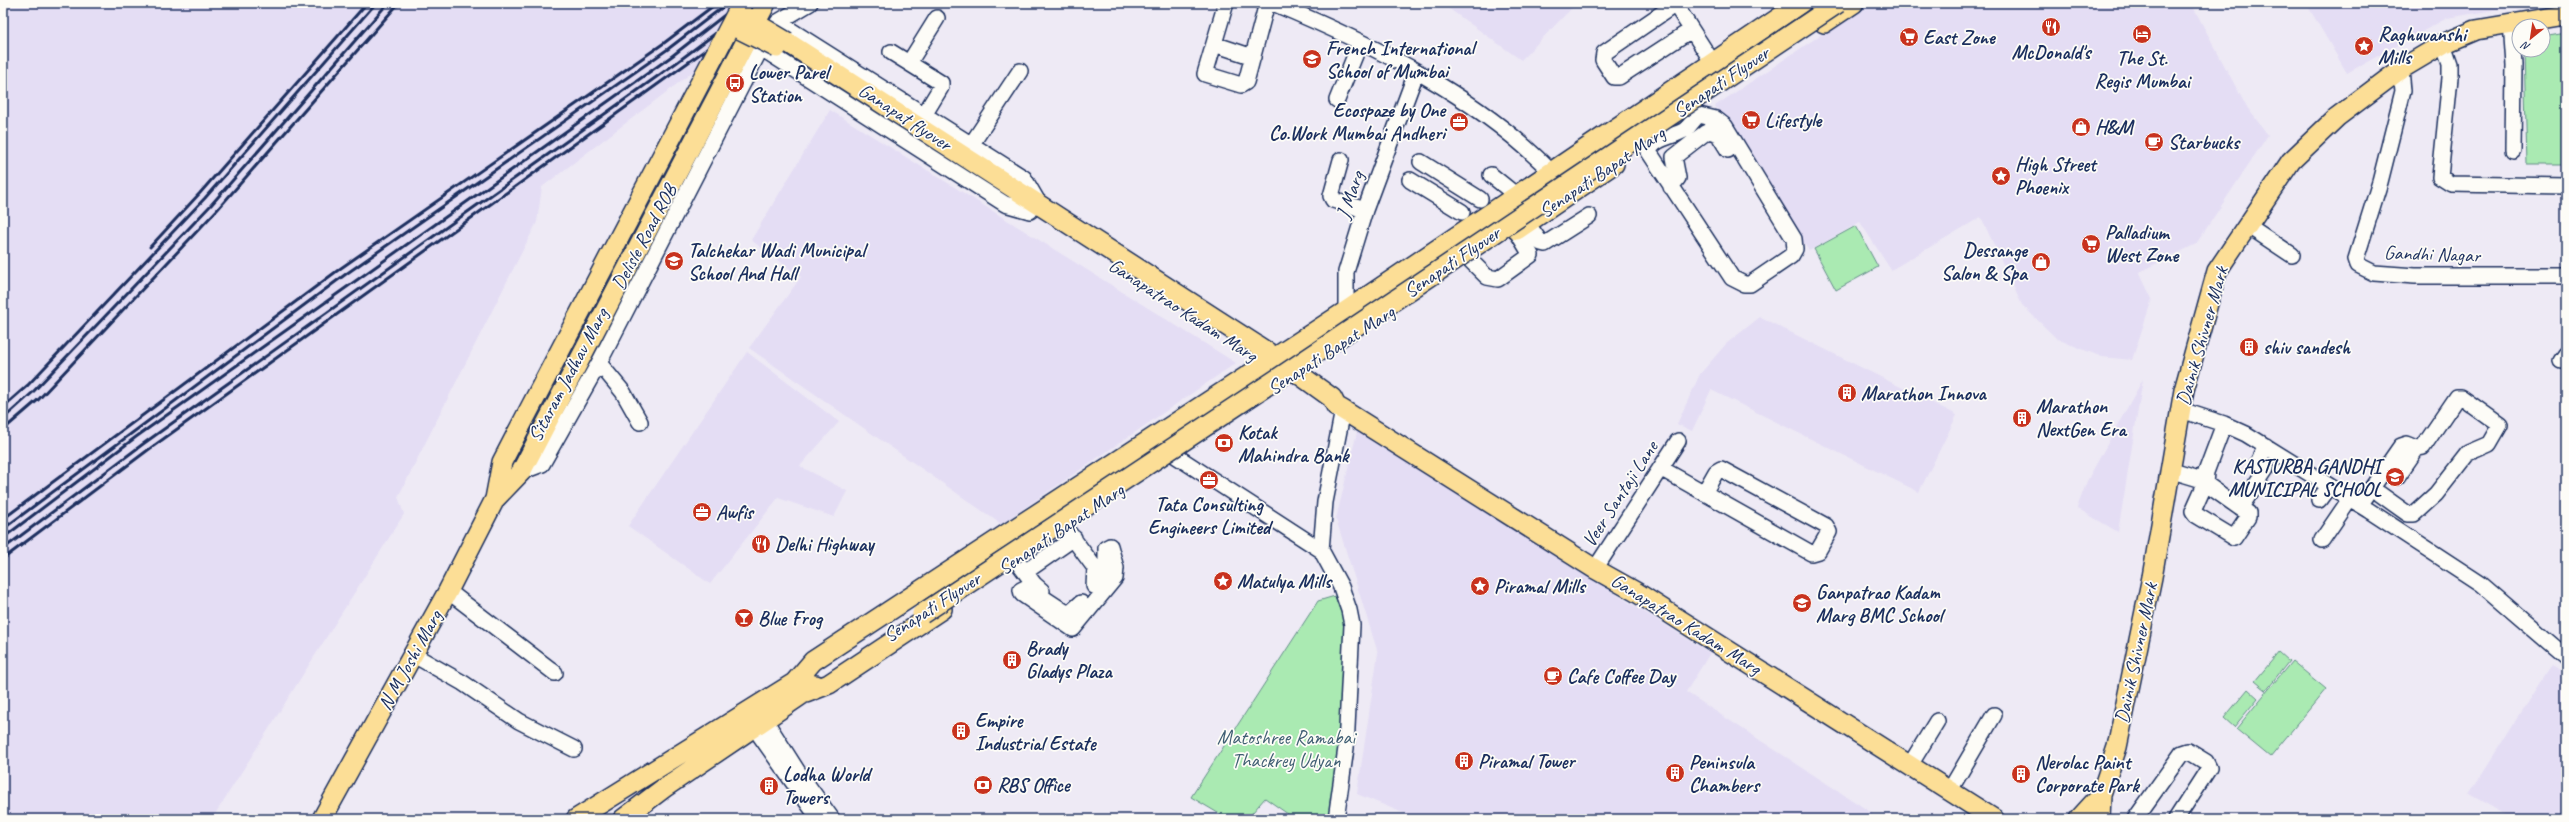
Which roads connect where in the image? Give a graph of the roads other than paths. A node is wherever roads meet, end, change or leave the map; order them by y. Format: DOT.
graph roads {
  1 [pos="766,3"];
  2 [pos="810,3"];
  3 [pos="1226,3"];
  4 [pos="1267,3"];
  5 [pos="1273,3"];
  6 [pos="1801,3"];
  7 [pos="1821,3"];
  8 [pos="1838,3"];
  9 [pos="1854,3"];
  10 [pos="1676,4"];
  11 [pos="737,13"];
  12 [pos="2566,15"];
  13 [pos="937,18"];
  14 [pos="2545,18"];
  15 [pos="778,22"];
  16 [pos="2511,23"];
  17 [pos="1692,30"];
  18 [pos="756,35"];
  19 [pos="1358,41"];
  20 [pos="1214,44"];
  21 [pos="2443,44"];
  22 [pos="891,52"];
  23 [pos="1253,57"];
  24 [pos="2514,58"];
  25 [pos="1715,62"];
  26 [pos="909,63"];
  27 [pos="2401,69"];
  28 [pos="1020,71"];
  29 [pos="1416,73"];
  30 [pos="1732,84"];
  31 [pos="1336,100"];
  32 [pos="1654,103"];
  33 [pos="924,115"];
  34 [pos="1678,127"];
  35 [pos="971,145"];
  36 [pos="1739,149"];
  37 [pos="2513,150"];
  38 [pos="1340,160"];
  39 [pos="1421,162"];
  40 [pos="1553,173"];
  41 [pos="1491,175"];
  42 [pos="1410,180"];
  43 [pos="2566,186"];
  44 [pos="1671,187"];
  45 [pos="1572,193"];
  46 [pos="1518,196"];
  47 [pos="1480,199"];
  48 [pos="1033,206"];
  49 [pos="1365,210"];
  50 [pos="1462,212"];
  51 [pos="1589,216"];
  52 [pos="2247,225"];
  53 [pos="1521,230"];
  54 [pos="2292,255"];
  55 [pos="1470,260"];
  56 [pos="2566,276"];
  57 [pos="1346,311"];
  58 [pos="1359,332"];
  59 [pos="1270,360"];
  60 [pos="598,363"];
  61 [pos="1291,375"];
  62 [pos="1339,408"];
  63 [pos="2181,410"];
  64 [pos="640,422"];
  65 [pos="2224,424"];
  66 [pos="1160,434"];
  67 [pos="1678,441"];
  68 [pos="2266,446"];
  69 [pos="2417,448"];
  70 [pos="1173,454"];
  71 [pos="502,462"];
  72 [pos="1662,470"];
  73 [pos="2169,470"];
  74 [pos="521,472"];
  75 [pos="2397,477"];
  76 [pos="2205,484"];
  77 [pos="2329,486"];
  78 [pos="1704,493"];
  79 [pos="495,499"];
  80 [pos="2320,500"];
  81 [pos="2367,502"];
  82 [pos="2240,508"];
  83 [pos="1069,532"];
  84 [pos="2322,540"];
  85 [pos="1321,550"];
  86 [pos="1020,566"];
  87 [pos="1595,569"];
  88 [pos="1096,582"];
  89 [pos="448,591"];
  90 [pos="1081,603"];
  91 [pos="919,609"];
  92 [pos="412,654"];
  93 [pos="2566,657"];
  94 [pos="555,673"];
  95 [pos="800,687"];
  96 [pos="1994,715"];
  97 [pos="1937,721"];
  98 [pos="760,723"];
  99 [pos="574,750"];
  100 [pos="776,751"];
  101 [pos="1910,764"];
  102 [pos="1950,790"];
  103 [pos="2101,795"];
  104 [pos="629,801"];
  105 [pos="322,819"];
  106 [pos="576,819"];
  107 [pos="594,819"];
  108 [pos="609,819"];
  109 [pos="819,819"];
  110 [pos="832,819"];
  111 [pos="1336,819"];
  112 [pos="1994,819"];
  113 [pos="2079,819"];
  114 [pos="2100,819"];
  115 [pos="2135,819"];
  116 [pos="2176,819"];
  1 -- 18 [label="main road, Delisle Road ROB, bridge"];
  2 -- 15 [label="street"];
  3 -- 20 [label="street"];
  4 -- 23 [label="street"];
  5 -- 19 [label="street"];
  6 -- 25 [label="main road, Senapati Bapat Marg"];
  7 -- 91 [label="main road, Senapati Flyover"];
  8 -- 91 [label="main road, Senapati Flyover, bridge"];
  9 -- 30 [label="main road, Senapati Bapat Marg"];
  10 -- 17 [label="street"];
  10 -- 17 [label="street"];
  11 -- 18 [label="main road, Ganapat flyover, bridge"];
  11 -- 71 [label="main road, Delisle Road ROB, bridge"];
  12 -- 14 [label="main road, Dainik Shivner Mark"];
  13 -- 26 [label="street"];
  15 -- 18 [label="street, Sitaram Jadhav Marg"];
  15 -- 33 [label="street"];
  16 -- 21 [label="main road, Dainik Shivner Mark"];
  17 -- 25 [label="street"];
  18 -- 48 [label="main road, Ganapat flyover, bridge"];
  18 -- 48 [label="street"];
  18 -- 60 [label="street, Sitaram Jadhav Marg"];
  18 -- 74 [label="main road, Delisle Road ROB"];
  19 -- 29 [label="street"];
  19 -- 31 [label="street"];
  20 -- 23 [label="street"];
  20 -- 23 [label="street"];
  21 -- 27 [label="main road, Dainik Shivner Mark"];
  21 -- 43 [label="street"];
  22 -- 26 [label="street"];
  24 -- 37 [label="street"];
  25 -- 30 [label="main road"];
  25 -- 32 [label="main road, Senapati Bapat Marg"];
  26 -- 33 [label="street"];
  27 -- 52 [label="main road, Dainik Shivner Mark"];
  27 -- 56 [label="street, Gandhi Nagar"];
  28 -- 35 [label="street"];
  29 -- 40 [label="street"];
  29 -- 49 [label="street, J Marg"];
  30 -- 34 [label="main road, Senapati Bapat Marg"];
  32 -- 34 [label="street"];
  32 -- 40 [label="main road, Senapati Bapat Marg"];
  33 -- 35 [label="street"];
  34 -- 36 [label="street"];
  34 -- 44 [label="street"];
  34 -- 45 [label="main road, Senapati Bapat Marg"];
  35 -- 48 [label="street"];
  36 -- 44 [label="street"];
  36 -- 44 [label="street"];
  38 -- 49 [label="street"];
  39 -- 47 [label="street"];
  40 -- 45 [label="street"];
  40 -- 46 [label="main road, Senapati Bapat Marg"];
  41 -- 46 [label="street"];
  42 -- 50 [label="street"];
  45 -- 53 [label="main road, Senapati Bapat Marg"];
  46 -- 57 [label="main road, Senapati Bapat Marg"];
  48 -- 59 [label="main road, Ganapatrao Kadam Marg"];
  49 -- 57 [label="street, J Marg"];
  51 -- 53 [label="street"];
  52 -- 54 [label="street"];
  52 -- 63 [label="main road, Dainik Shivner Mark"];
  53 -- 55 [label="main road, Senapati Bapat Marg"];
  53 -- 55 [label="street"];
  55 -- 58 [label="main road, Senapati Bapat Marg"];
  57 -- 58 [label="street"];
  57 -- 59 [label="main road, Senapati Bapat Marg"];
  58 -- 61 [label="main road, Senapati Bapat Marg"];
  59 -- 61 [label="main road, Ganapatrao Kadam Marg"];
  59 -- 66 [label="main road, Senapati Bapat Marg"];
  60 -- 64 [label="street"];
  60 -- 74 [label="street, Sitaram Jadhav Marg"];
  61 -- 62 [label="main road, Ganapatrao Kadam Marg"];
  61 -- 70 [label="main road, Senapati Bapat Marg"];
  62 -- 85 [label="street"];
  62 -- 87 [label="main road, Ganapatrao Kadam Marg"];
  63 -- 65 [label="street"];
  63 -- 73 [label="main road, Dainik Shivner Mark"];
  65 -- 68 [label="street"];
  65 -- 76 [label="street"];
  66 -- 70 [label="street"];
  66 -- 95 [label="main road, Senapati Bapat Marg"];
  67 -- 72 [label="street, Veer Santaji Lane"];
  68 -- 77 [label="street"];
  68 -- 82 [label="street"];
  69 -- 75 [label="street"];
  69 -- 81 [label="street"];
  69 -- 81 [label="street"];
  70 -- 83 [label="main road, Senapati Bapat Marg"];
  70 -- 85 [label="street"];
  71 -- 74 [label="main road"];
  71 -- 79 [label="main road, Delisle Road ROB"];
  72 -- 78 [label="street"];
  72 -- 87 [label="street, Veer Santaji Lane"];
  73 -- 76 [label="street"];
  73 -- 103 [label="main road, Dainik Shivner Mark"];
  74 -- 79 [label="main road, Delisle Road ROB"];
  76 -- 82 [label="street"];
  76 -- 82 [label="street"];
  77 -- 80 [label="street"];
  77 -- 81 [label="street"];
  78 -- 78 [label="street"];
  79 -- 89 [label="main road, N M Joshi Marg"];
  81 -- 84 [label="street"];
  81 -- 93 [label="street"];
  83 -- 86 [label="main road, Senapati Bapat Marg"];
  83 -- 88 [label="street"];
  85 -- 111 [label="street"];
  86 -- 90 [label="street"];
  86 -- 95 [label="main road, Senapati Bapat Marg"];
  87 -- 101 [label="main road, Ganapatrao Kadam Marg"];
  88 -- 90 [label="street"];
  88 -- 90 [label="street"];
  89 -- 92 [label="main road, N M Joshi Marg"];
  89 -- 94 [label="street"];
  91 -- 95 [label="main road, Senapati Flyover"];
  92 -- 99 [label="street"];
  92 -- 105 [label="main road, N M Joshi Marg"];
  95 -- 98 [label="main road"];
  95 -- 104 [label="main road"];
  96 -- 102 [label="street"];
  97 -- 101 [label="street"];
  98 -- 100 [label="street"];
  98 -- 104 [label="main road"];
  100 -- 109 [label="street"];
  100 -- 110 [label="street"];
  101 -- 102 [label="main road, Ganapatrao Kadam Marg"];
  102 -- 112 [label="main road, Ganapatrao Kadam Marg"];
  103 -- 113 [label="main road"];
  103 -- 114 [label="main road"];
  104 -- 106 [label="main road"];
  104 -- 107 [label="main road"];
  104 -- 108 [label="main road"];
  115 -- 116 [label="street"];
}
